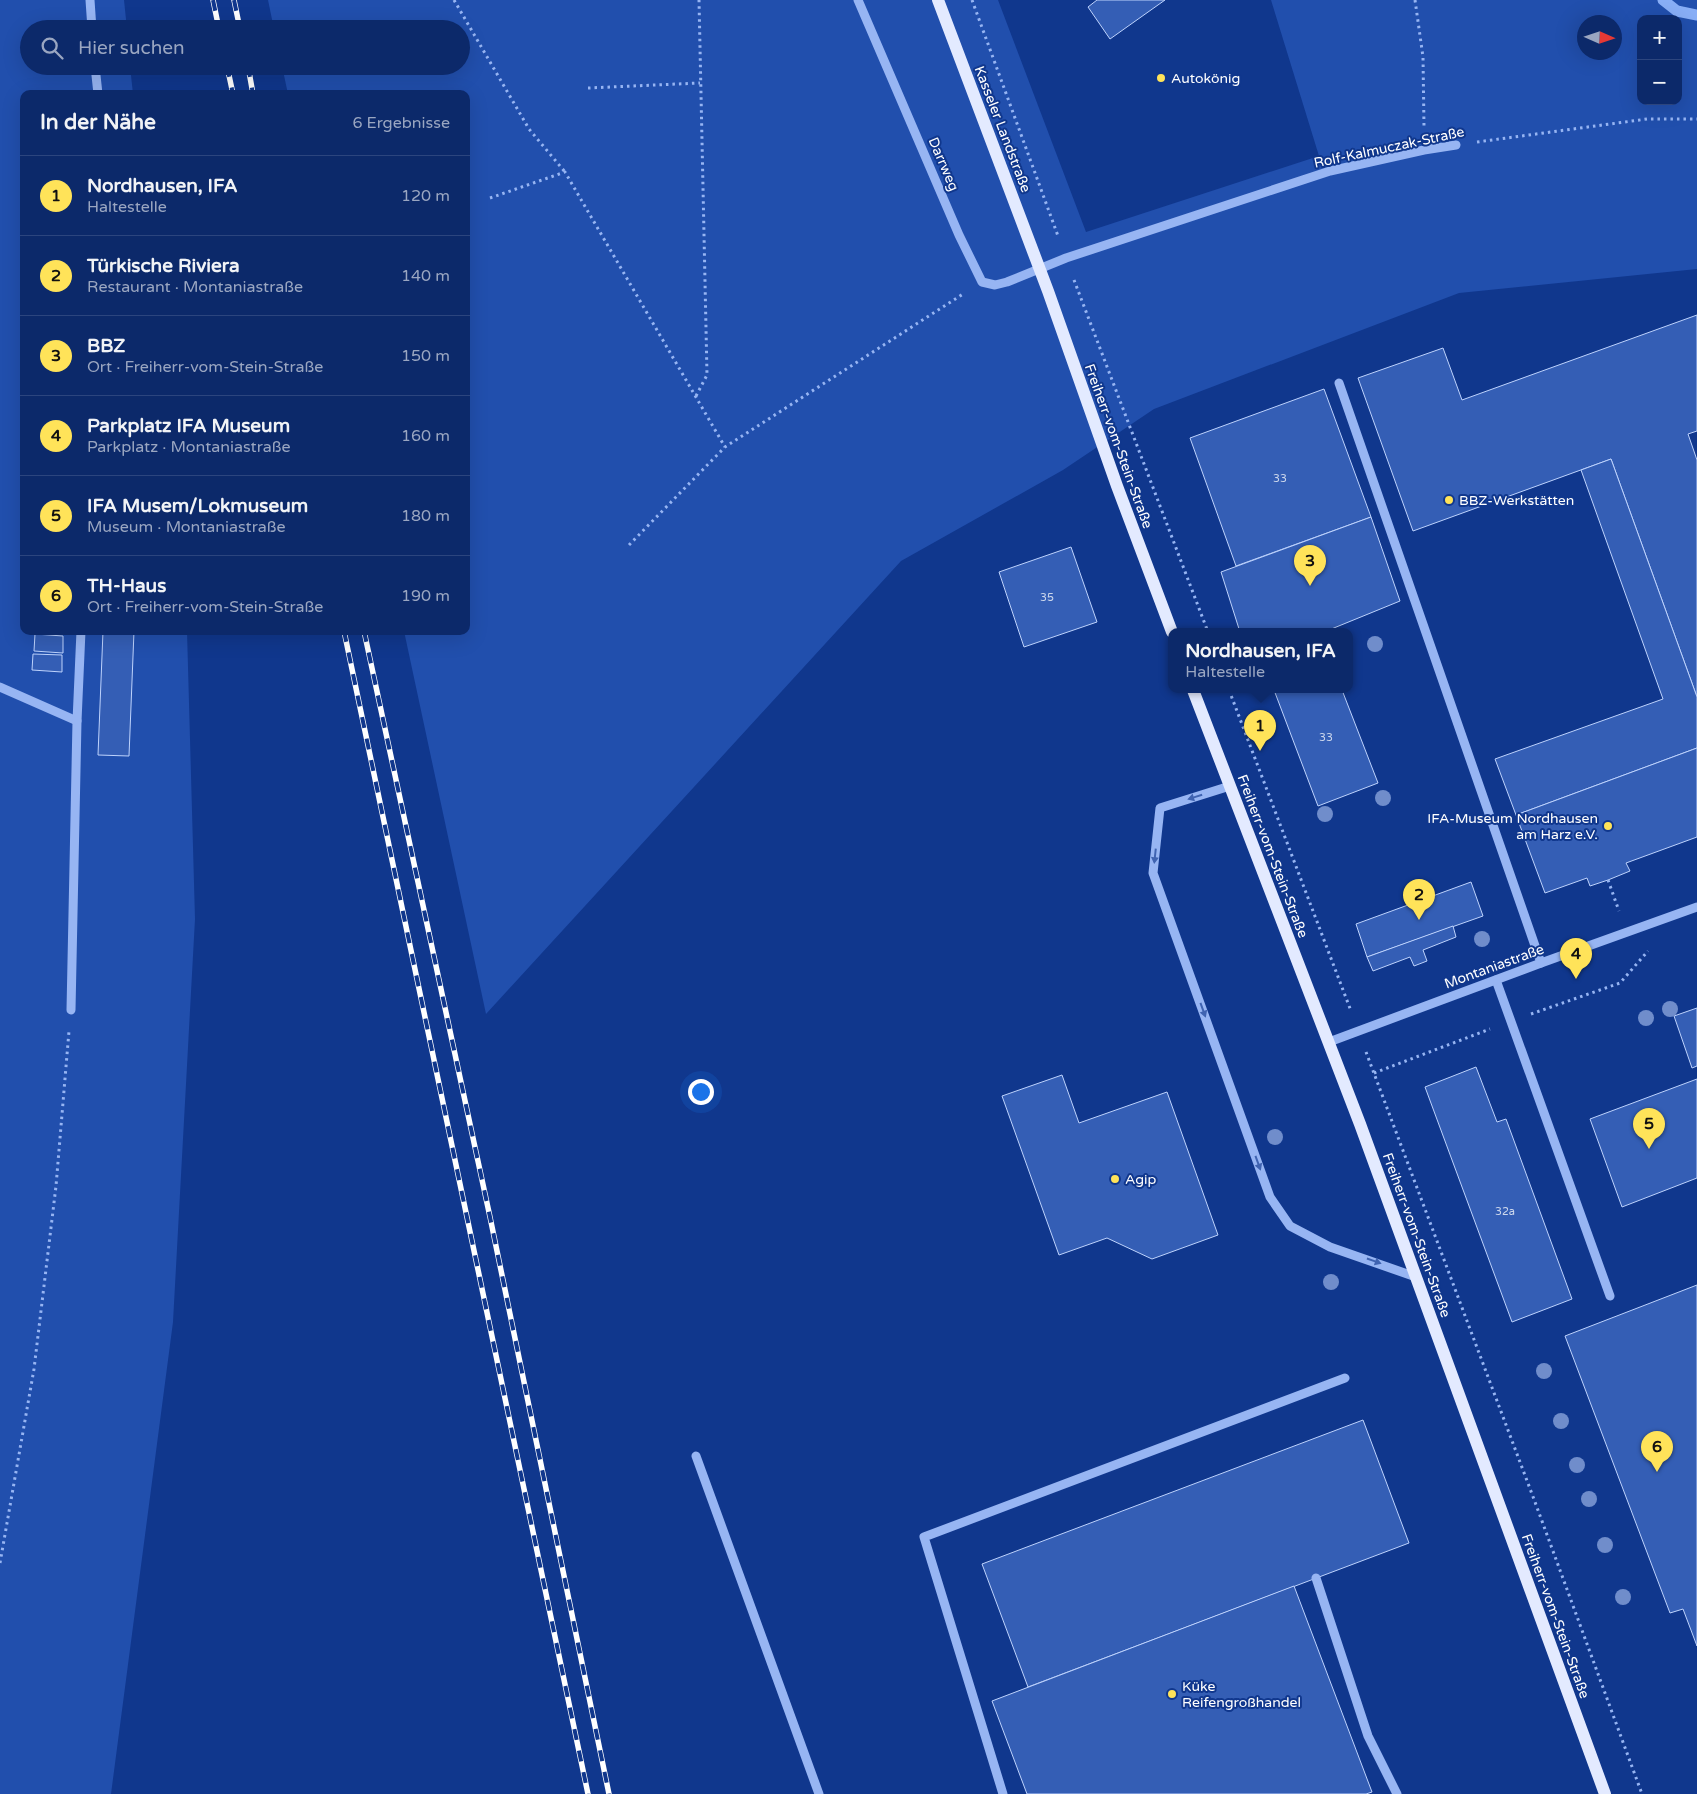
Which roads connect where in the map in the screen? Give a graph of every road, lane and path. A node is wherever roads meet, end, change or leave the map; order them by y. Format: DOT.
graph roads {
  1 [pos="90,0"];
  2 [pos="454,0"];
  3 [pos="699,0"];
  4 [pos="858,0"];
  5 [pos="938,0"];
  6 [pos="972,0"];
  7 [pos="1415,0"];
  8 [pos="91,20"];
  9 [pos="466,20"];
  10 [pos="470,27"];
  11 [pos="96,75"];
  12 [pos="700,83"];
  13 [pos="588,88"];
  14 [pos="98,90"];
  15 [pos="1697,119"];
  16 [pos="1456,145"];
  17 [pos="1424,150"];
  18 [pos="565,172"];
  19 [pos="490,198"];
  20 [pos="1066,258"];
  21 [pos="1040,270"];
  22 [pos="982,282"];
  23 [pos="1339,383"];
  24 [pos="696,396"];
  25 [pos="725,447"];
  26 [pos="629,545"];
  27 [pos="1170,628"];
  28 [pos="1206,628"];
  29 [pos="81,635"];
  30 [pos="0,687"];
  31 [pos="1195,693"];
  32 [pos="1231,693"];
  33 [pos="77,720"];
  34 [pos="1230,786"];
  35 [pos="1608,880"];
  36 [pos="1697,907"];
  37 [pos="1626,933"];
  38 [pos="1650,948"];
  39 [pos="1541,963"];
  40 [pos="1496,980"];
  41 [pos="71,1010"];
  42 [pos="1511,1022"];
  43 [pos="1359,1031"];
  44 [pos="1329,1042"];
  45 [pos="1374,1073"];
  46 [pos="1416,1277"];
  47 [pos="1610,1296"];
  48 [pos="1345,1378"];
  49 [pos="696,1456"];
  50 [pos="0,1563"];
  51 [pos="1316,1578"];
  52 [pos="819,1794"];
  53 [pos="1003,1794"];
  54 [pos="1397,1794"];
  55 [pos="1605,1794"];
  56 [pos="1642,1794"];
  1 -- 8 [label="street"];
  2 -- 9 [label="path"];
  3 -- 12 [label="path"];
  4 -- 22 [label="street, Darrweg"];
  5 -- 21 [label="main road, Kasseler Landstraße"];
  6 -- 20 [label="path"];
  7 -- 17 [label="path"];
  10 -- 18 [label="path"];
  11 -- 14 [label="street"];
  12 -- 13 [label="path"];
  12 -- 24 [label="path"];
  15 -- 16 [label="path, Rolf-Kalmuczak-Straße"];
  16 -- 17 [label="street, Rolf-Kalmuczak-Straße"];
  17 -- 20 [label="street, Rolf-Kalmuczak-Straße"];
  18 -- 19 [label="path"];
  18 -- 24 [label="path"];
  20 -- 21 [label="street, Rolf-Kalmuczak-Straße"];
  20 -- 28 [label="path"];
  21 -- 22 [label="street"];
  21 -- 27 [label="main road, Freiherr-vom-Stein-Straße"];
  22 -- 25 [label="path"];
  23 -- 39 [label="street"];
  24 -- 25 [label="path"];
  25 -- 26 [label="path"];
  29 -- 33 [label="street"];
  30 -- 33 [label="street"];
  31 -- 34 [label="main road, Freiherr-vom-Stein-Straße"];
  32 -- 43 [label="path"];
  33 -- 41 [label="street"];
  34 -- 44 [label="main road, Freiherr-vom-Stein-Straße"];
  34 -- 46 [label="street, one-way"];
  35 -- 37 [label="path"];
  36 -- 37 [label="street, Montaniastraße"];
  37 -- 39 [label="street, Montaniastraße"];
  38 -- 42 [label="path"];
  39 -- 40 [label="street, Montaniastraße"];
  40 -- 42 [label="street"];
  40 -- 43 [label="street, Montaniastraße"];
  41 -- 50 [label="path"];
  42 -- 45 [label="path"];
  42 -- 47 [label="street"];
  43 -- 44 [label="street, Montaniastraße"];
  43 -- 45 [label="path"];
  44 -- 46 [label="main road, Freiherr-vom-Stein-Straße"];
  45 -- 56 [label="path"];
  46 -- 55 [label="main road, Freiherr-vom-Stein-Straße"];
  48 -- 53 [label="street"];
  49 -- 52 [label="street"];
  51 -- 54 [label="street"];
}
